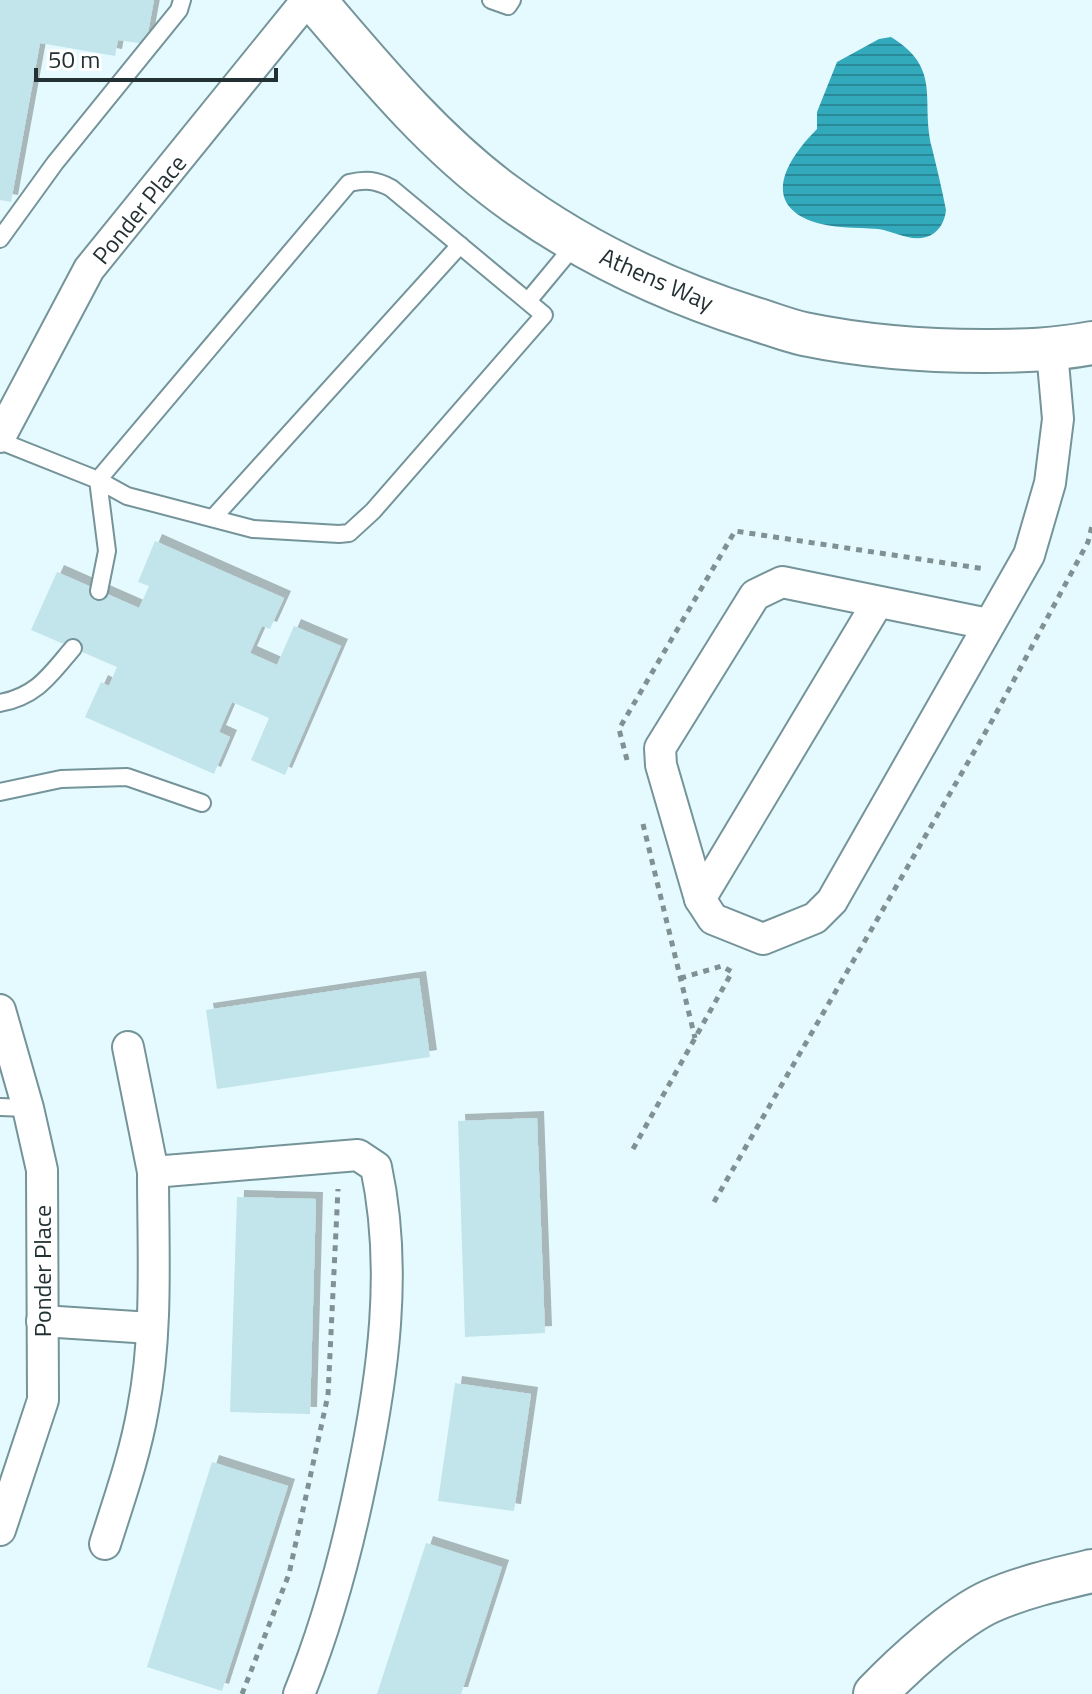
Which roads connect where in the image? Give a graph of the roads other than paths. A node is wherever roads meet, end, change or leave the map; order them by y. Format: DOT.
graph roads {
  1 [pos="182,0"];
  2 [pos="307,0"];
  3 [pos="314,0"];
  4 [pos="491,0"];
  5 [pos="512,0"];
  6 [pos="0,239"];
  7 [pos="577,242"];
  8 [pos="460,245"];
  9 [pos="528,301"];
  10 [pos="1072,347"];
  11 [pos="7,408"];
  12 [pos="0,439"];
  13 [pos="98,480"];
  14 [pos="213,518"];
  15 [pos="99,591"];
  16 [pos="878,602"];
  17 [pos="988,624"];
  18 [pos="73,648"];
  19 [pos="0,703"];
  20 [pos="0,792"];
  21 [pos="202,803"];
  22 [pos="700,899"];
  23 [pos="0,1010"];
  24 [pos="128,1047"];
  25 [pos="14,1108"];
  26 [pos="153,1172"];
  27 [pos="42,1321"];
  28 [pos="151,1328"];
  29 [pos="0,1530"];
  30 [pos="105,1544"];
  31 [pos="1092,1571"];
  32 [pos="299,1694"];
  33 [pos="875,1694"];
  1 -- 6 [label="lane"];
  2 -- 11 [label="street, Ponder Place"];
  3 -- 7 [label="street, Athens Way"];
  4 -- 5 [label="lane"];
  7 -- 9 [label="lane"];
  7 -- 10 [label="street, Athens Way"];
  8 -- 9 [label="lane"];
  8 -- 13 [label="lane"];
  8 -- 14 [label="lane"];
  9 -- 14 [label="lane"];
  10 -- 17 [label="street"];
  11 -- 12 [label="street, Ponder Place"];
  12 -- 13 [label="lane"];
  13 -- 14 [label="lane"];
  13 -- 15 [label="lane"];
  16 -- 17 [label="street"];
  16 -- 22 [label="street"];
  16 -- 22 [label="street"];
  17 -- 22 [label="street"];
  18 -- 19 [label="lane"];
  20 -- 21 [label="lane"];
  23 -- 25 [label="street, Ponder Place"];
  24 -- 26 [label="street"];
  25 -- 27 [label="street, Ponder Place"];
  26 -- 28 [label="street"];
  26 -- 32 [label="street"];
  27 -- 28 [label="street"];
  27 -- 29 [label="street, Ponder Place"];
  28 -- 30 [label="street"];
  31 -- 33 [label="street"];
}
